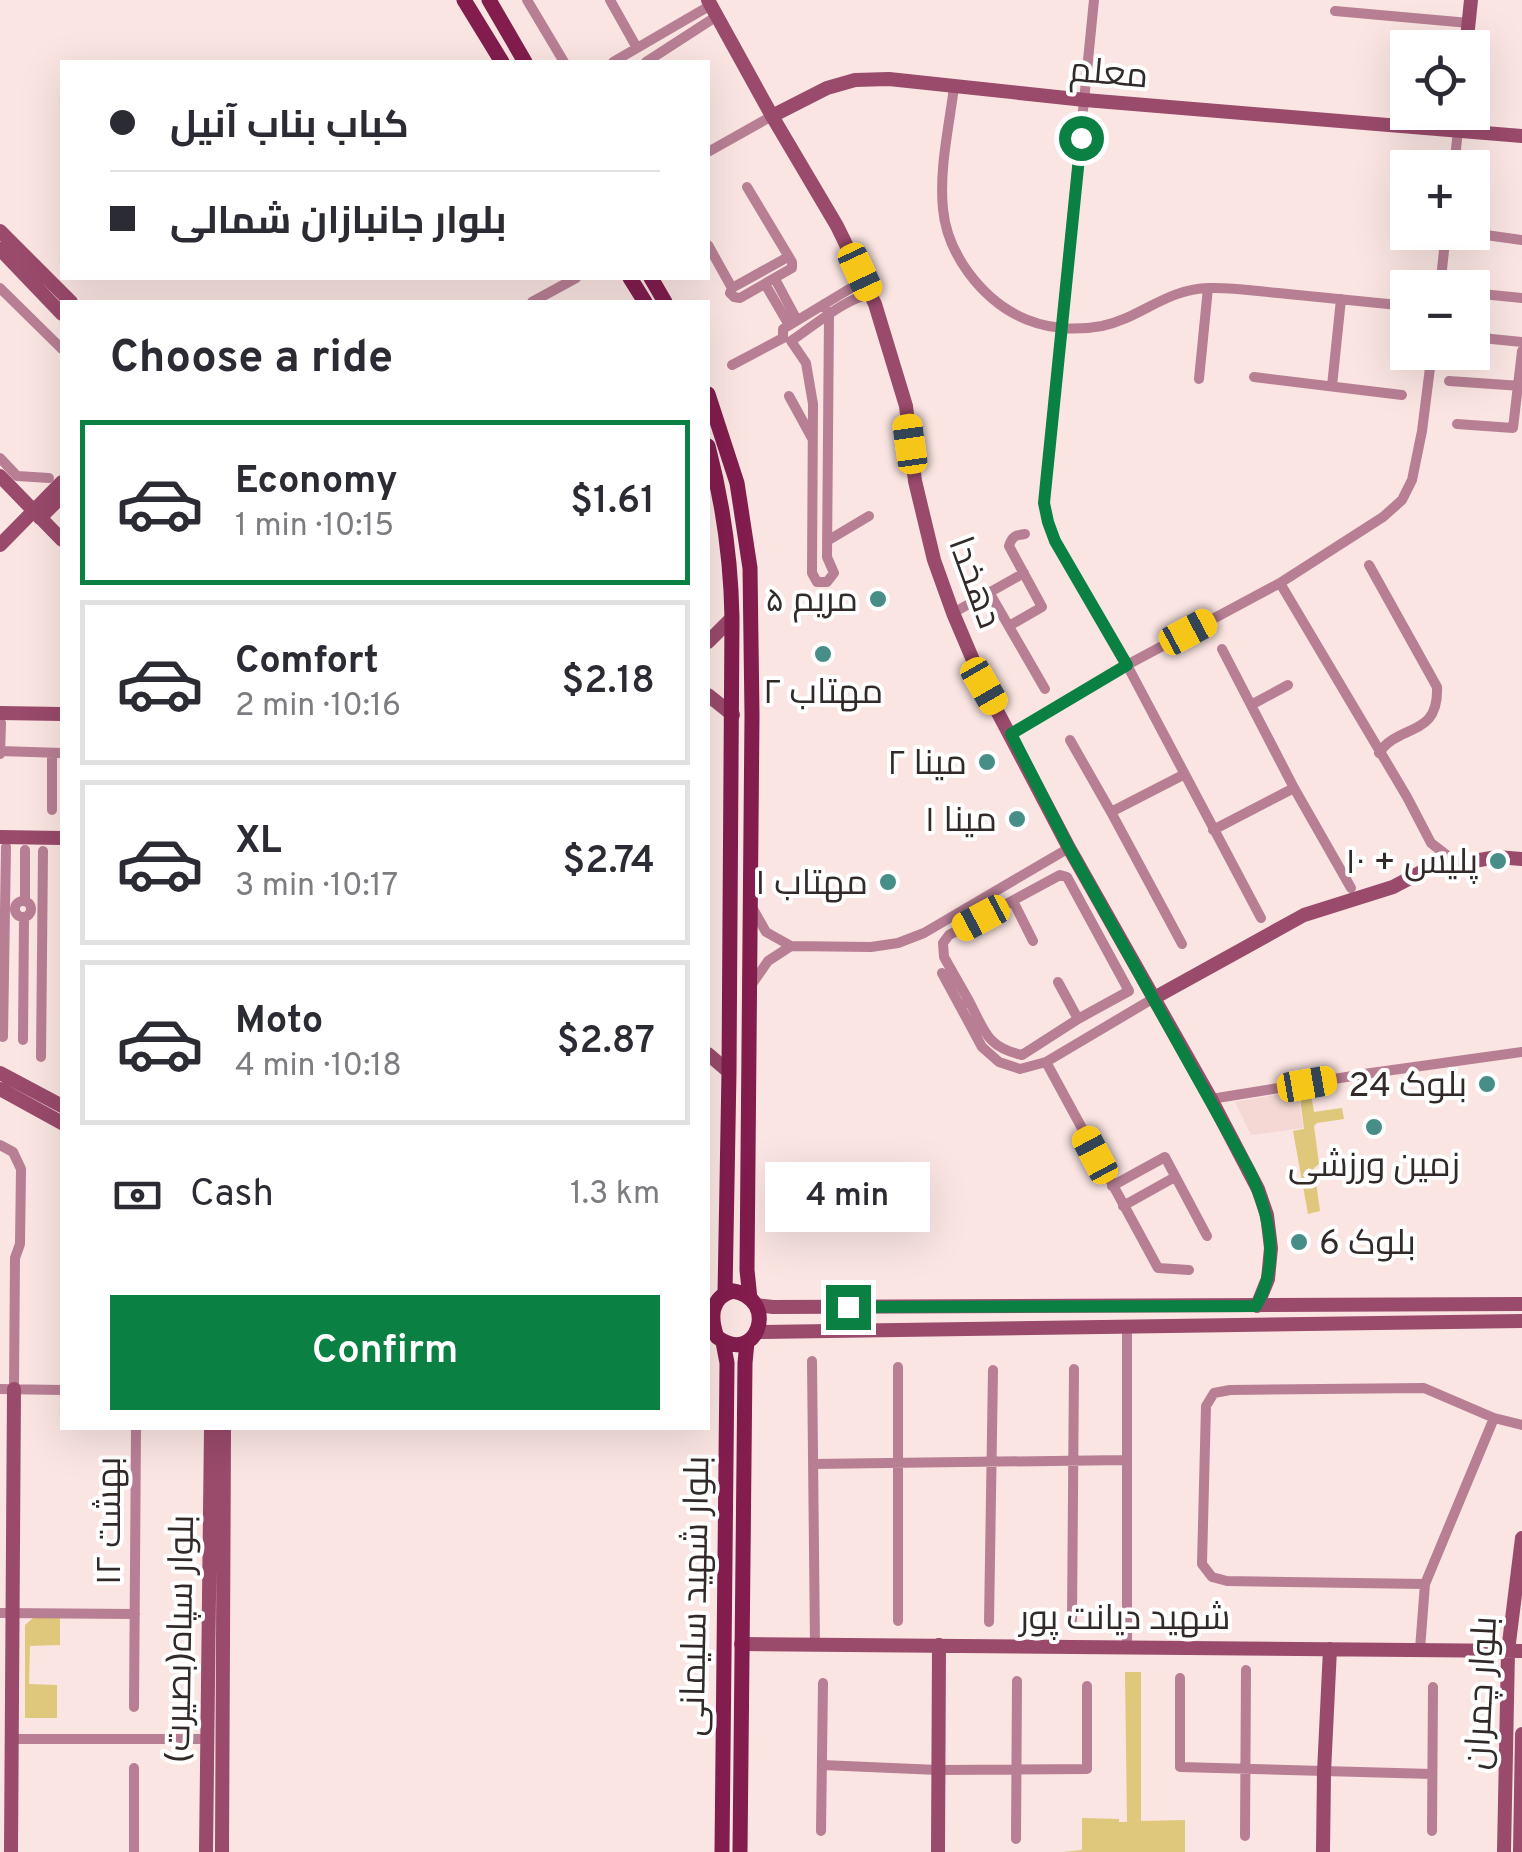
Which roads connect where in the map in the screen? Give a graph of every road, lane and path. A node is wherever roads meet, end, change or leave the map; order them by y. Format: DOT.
graph roads {
  1 [pos="464,0"];
  2 [pos="489,0"];
  3 [pos="527,0"];
  4 [pos="610,0"];
  5 [pos="1094,0"];
  6 [pos="1358,0"];
  7 [pos="1471,0"];
  8 [pos="712,7"];
  9 [pos="1335,11"];
  10 [pos="1357,13"];
  11 [pos="1469,23"];
  12 [pos="1468,30"];
  13 [pos="638,48"];
  14 [pos="501,60"];
  15 [pos="525,60"];
  16 [pos="563,60"];
  17 [pos="617,60"];
  18 [pos="649,60"];
  19 [pos="954,87"];
  20 [pos="1085,100"];
  21 [pos="772,116"];
  22 [pos="1390,125"];
  23 [pos="1458,130"];
  24 [pos="1522,136"];
  25 [pos="1456,150"];
  26 [pos="710,151"];
  27 [pos="747,188"];
  28 [pos="0,231"];
  29 [pos="1490,236"];
  30 [pos="1522,240"];
  31 [pos="0,250"];
  32 [pos="710,250"];
  33 [pos="788,258"];
  34 [pos="860,272"];
  35 [pos="572,280"];
  36 [pos="770,282"];
  37 [pos="0,288"];
  38 [pos="732,288"];
  39 [pos="1208,288"];
  40 [pos="871,294"];
  41 [pos="1490,295"];
  42 [pos="1522,298"];
  43 [pos="1341,299"];
  44 [pos="69,300"];
  45 [pos="536,300"];
  46 [pos="1390,304"];
  47 [pos="826,310"];
  48 [pos="60,312"];
  49 [pos="790,325"];
  50 [pos="1062,329"];
  51 [pos="1490,339"];
  52 [pos="1522,342"];
  53 [pos="60,347"];
  54 [pos="1522,351"];
  55 [pos="732,365"];
  56 [pos="1430,370"];
  57 [pos="1254,377"];
  58 [pos="1199,379"];
  59 [pos="1449,381"];
  60 [pos="1332,386"];
  61 [pos="1520,386"];
  62 [pos="1402,395"];
  63 [pos="789,396"];
  64 [pos="710,399"];
  65 [pos="1457,424"];
  66 [pos="813,439"];
  67 [pos="710,454"];
  68 [pos="0,458"];
  69 [pos="0,476"];
  70 [pos="56,480"];
  71 [pos="0,489"];
  72 [pos="60,498"];
  73 [pos="869,516"];
  74 [pos="34,517"];
  75 [pos="1025,534"];
  76 [pos="60,538"];
  77 [pos="827,541"];
  78 [pos="0,545"];
  79 [pos="60,550"];
  80 [pos="0,558"];
  81 [pos="1368,565"];
  82 [pos="1024,573"];
  83 [pos="1280,582"];
  84 [pos="989,592"];
  85 [pos="953,613"];
  86 [pos="732,618"];
  87 [pos="1009,626"];
  88 [pos="710,640"];
  89 [pos="1222,649"];
  90 [pos="1127,665"];
  91 [pos="1288,684"];
  92 [pos="1045,689"];
  93 [pos="710,697"];
  94 [pos="1251,705"];
  95 [pos="0,714"];
  96 [pos="60,714"];
  97 [pos="733,715"];
  98 [pos="1,723"];
  99 [pos="60,724"];
  100 [pos="1011,734"];
  101 [pos="1070,740"];
  102 [pos="0,748"];
  103 [pos="57,753"];
  104 [pos="1379,753"];
  105 [pos="1184,775"];
  106 [pos="1294,788"];
  107 [pos="52,810"];
  108 [pos="1111,812"];
  109 [pos="0,828"];
  110 [pos="60,829"];
  111 [pos="1213,830"];
  112 [pos="60,838"];
  113 [pos="3,842"];
  114 [pos="1431,842"];
  115 [pos="1069,848"];
  116 [pos="25,850"];
  117 [pos="42,850"];
  118 [pos="1522,860"];
  119 [pos="1457,863"];
  120 [pos="1427,869"];
  121 [pos="1351,888"];
  122 [pos="1013,901"];
  123 [pos="750,903"];
  124 [pos="20,909"];
  125 [pos="1261,918"];
  126 [pos="1033,942"];
  127 [pos="1182,944"];
  128 [pos="791,946"];
  129 [pos="942,973"];
  130 [pos="1058,982"];
  131 [pos="748,988"];
  132 [pos="1154,998"];
  133 [pos="964,1003"];
  134 [pos="1078,1019"];
  135 [pos="3,1037"];
  136 [pos="730,1037"];
  137 [pos="23,1040"];
  138 [pos="710,1052"];
  139 [pos="1522,1052"];
  140 [pos="710,1056"];
  141 [pos="40,1058"];
  142 [pos="1046,1062"];
  143 [pos="729,1072"];
  144 [pos="0,1073"];
  145 [pos="0,1089"];
  146 [pos="1211,1100"];
  147 [pos="60,1105"];
  148 [pos="60,1122"];
  149 [pos="0,1144"];
  150 [pos="1176,1177"];
  151 [pos="1112,1186"];
  152 [pos="1123,1206"];
  153 [pos="1207,1236"];
  154 [pos="0,1258"];
  155 [pos="14,1258"];
  156 [pos="1189,1270"];
  157 [pos="725,1294"];
  158 [pos="753,1302"];
  159 [pos="1522,1304"];
  160 [pos="1256,1306"];
  161 [pos="710,1312"];
  162 [pos="1522,1321"];
  163 [pos="1505,1322"];
  164 [pos="1127,1326"];
  165 [pos="715,1334"];
  166 [pos="1522,1334"];
  167 [pos="752,1337"];
  168 [pos="812,1361"];
  169 [pos="898,1367"];
  170 [pos="1074,1369"];
  171 [pos="993,1370"];
  172 [pos="7,1389"];
  173 [pos="60,1390"];
  174 [pos="1494,1418"];
  175 [pos="1522,1425"];
  176 [pos="136,1430"];
  177 [pos="212,1430"];
  178 [pos="223,1430"];
  179 [pos="218,1444"];
  180 [pos="1074,1460"];
  181 [pos="1125,1460"];
  182 [pos="992,1462"];
  183 [pos="898,1463"];
  184 [pos="813,1464"];
  185 [pos="1522,1538"];
  186 [pos="1425,1584"];
  187 [pos="6,1613"];
  188 [pos="135,1614"];
  189 [pos="1072,1620"];
  190 [pos="898,1621"];
  191 [pos="990,1622"];
  192 [pos="742,1644"];
  193 [pos="815,1644"];
  194 [pos="939,1645"];
  195 [pos="1127,1647"];
  196 [pos="1330,1648"];
  197 [pos="1420,1649"];
  198 [pos="1515,1651"];
  199 [pos="1246,1670"];
  200 [pos="1180,1678"];
  201 [pos="1016,1681"];
  202 [pos="823,1683"];
  203 [pos="1088,1686"];
  204 [pos="1432,1687"];
  205 [pos="134,1707"];
  206 [pos="1522,1734"];
  207 [pos="215,1739"];
  208 [pos="12,1740"];
  209 [pos="723,1743"];
  210 [pos="740,1743"];
  211 [pos="822,1765"];
  212 [pos="134,1768"];
  213 [pos="1246,1769"];
  214 [pos="938,1770"];
  215 [pos="1015,1770"];
  216 [pos="1324,1772"];
  217 [pos="1432,1774"];
  218 [pos="1432,1830"];
  219 [pos="821,1831"];
  220 [pos="1246,1836"];
  221 [pos="1016,1839"];
  222 [pos="12,1852"];
  223 [pos="134,1852"];
  224 [pos="206,1852"];
  225 [pos="222,1852"];
  226 [pos="722,1852"];
  227 [pos="740,1852"];
  228 [pos="938,1852"];
  229 [pos="1323,1852"];
  230 [pos="1504,1852"];
  231 [pos="1520,1852"];
  1 -- 14 [label="main road"];
  2 -- 15 [label="main road"];
  3 -- 16 [label="street"];
  4 -- 13 [label="street"];
  5 -- 20 [label="street"];
  6 -- 10 [label="street"];
  7 -- 11 [label="street"];
  8 -- 13 [label="street"];
  8 -- 18 [label="street"];
  8 -- 21 [label="street, دهخدا"];
  9 -- 10 [label="street"];
  10 -- 11 [label="street"];
  11 -- 12 [label="street"];
  13 -- 17 [label="street"];
  19 -- 20 [label="street, معلم"];
  19 -- 21 [label="street, معلم"];
  19 -- 50 [label="street"];
  20 -- 22 [label="street, معلم"];
  20 -- 50 [label="street"];
  21 -- 26 [label="street, معلم"];
  21 -- 34 [label="street, دهخدا"];
  23 -- 24 [label="street, معلم"];
  23 -- 25 [label="street"];
  27 -- 33 [label="street"];
  28 -- 44 [label="street"];
  29 -- 30 [label="street"];
  31 -- 48 [label="street"];
  32 -- 38 [label="street"];
  33 -- 36 [label="street"];
  33 -- 38 [label="street"];
  34 -- 40 [label="street, دهخدا"];
  34 -- 47 [label="street"];
  35 -- 45 [label="street"];
  36 -- 38 [label="street"];
  36 -- 49 [label="street"];
  37 -- 53 [label="street"];
  39 -- 43 [label="street"];
  39 -- 50 [label="street"];
  39 -- 58 [label="street"];
  40 -- 47 [label="street"];
  40 -- 85 [label="street, دهخدا"];
  41 -- 42 [label="street"];
  43 -- 46 [label="street"];
  43 -- 60 [label="street"];
  47 -- 49 [label="street"];
  47 -- 66 [label="street"];
  47 -- 77 [label="street"];
  49 -- 55 [label="street"];
  50 -- 90 [label="street"];
  51 -- 52 [label="street"];
  54 -- 61 [label="street"];
  56 -- 83 [label="street"];
  57 -- 60 [label="street"];
  59 -- 61 [label="street"];
  60 -- 62 [label="street"];
  61 -- 65 [label="street"];
  63 -- 66 [label="street"];
  64 -- 123 [label="main road"];
  66 -- 77 [label="street"];
  67 -- 86 [label="main road"];
  68 -- 70 [label="street"];
  69 -- 74 [label="street"];
  70 -- 74 [label="street"];
  71 -- 74 [label="street"];
  72 -- 74 [label="street"];
  73 -- 77 [label="street"];
  74 -- 76 [label="street"];
  74 -- 78 [label="street"];
  74 -- 79 [label="street"];
  74 -- 80 [label="street"];
  75 -- 82 [label="street"];
  81 -- 104 [label="street"];
  82 -- 84 [label="street"];
  82 -- 87 [label="street"];
  83 -- 90 [label="street"];
  83 -- 104 [label="street"];
  84 -- 85 [label="street"];
  84 -- 87 [label="street"];
  85 -- 100 [label="street, دهخدا"];
  86 -- 88 [label="street"];
  86 -- 97 [label="main road"];
  87 -- 92 [label="street"];
  89 -- 94 [label="street"];
  90 -- 100 [label="street"];
  90 -- 105 [label="street"];
  91 -- 94 [label="street"];
  93 -- 97 [label="street"];
  94 -- 106 [label="street"];
  95 -- 96 [label="street"];
  97 -- 136 [label="main road"];
  98 -- 99 [label="street"];
  98 -- 102 [label="street"];
  100 -- 115 [label="street, دهخدا"];
  101 -- 108 [label="street"];
  102 -- 103 [label="street"];
  103 -- 107 [label="street"];
  104 -- 114 [label="street"];
  105 -- 108 [label="street"];
  105 -- 111 [label="street"];
  106 -- 111 [label="street"];
  106 -- 121 [label="street"];
  108 -- 127 [label="street"];
  109 -- 110 [label="street"];
  111 -- 125 [label="street"];
  112 -- 113 [label="street"];
  113 -- 124 [label="street"];
  114 -- 119 [label="street"];
  114 -- 120 [label="street"];
  115 -- 128 [label="street"];
  115 -- 132 [label="street, دهخدا"];
  116 -- 124 [label="street"];
  117 -- 124 [label="street"];
  118 -- 119 [label="street"];
  119 -- 120 [label="street"];
  120 -- 132 [label="street"];
  122 -- 126 [label="street"];
  122 -- 133 [label="street"];
  122 -- 134 [label="street"];
  123 -- 128 [label="street"];
  123 -- 131 [label="main road"];
  124 -- 135 [label="street"];
  124 -- 137 [label="street"];
  124 -- 141 [label="street"];
  128 -- 131 [label="street"];
  129 -- 133 [label="street"];
  130 -- 134 [label="street"];
  131 -- 158 [label="main road"];
  132 -- 142 [label="street"];
  132 -- 146 [label="street, دهخدا"];
  133 -- 134 [label="street"];
  133 -- 142 [label="street"];
  136 -- 138 [label="street"];
  136 -- 143 [label="main road"];
  139 -- 146 [label="street"];
  140 -- 143 [label="street"];
  142 -- 151 [label="street"];
  143 -- 157 [label="main road"];
  144 -- 147 [label="street"];
  145 -- 148 [label="street"];
  146 -- 160 [label="street, دهخدا"];
  149 -- 155 [label="street"];
  150 -- 151 [label="street"];
  150 -- 152 [label="street"];
  150 -- 153 [label="street"];
  151 -- 152 [label="street"];
  152 -- 156 [label="street"];
  154 -- 155 [label="street"];
  155 -- 172 [label="street"];
  157 -- 158 [label="main road"];
  157 -- 161 [label="main road"];
  158 -- 160 [label="street"];
  158 -- 167 [label="main road"];
  159 -- 160 [label="street"];
  161 -- 165 [label="main road"];
  162 -- 163 [label="street"];
  163 -- 164 [label="street"];
  163 -- 166 [label="street"];
  164 -- 167 [label="street"];
  164 -- 181 [label="street"];
  165 -- 167 [label="main road"];
  165 -- 209 [label="main road, بلوار شهید سلیمانی"];
  167 -- 192 [label="main road, بلوار شهید سلیمانی"];
  168 -- 184 [label="street"];
  169 -- 183 [label="street"];
  170 -- 180 [label="street"];
  171 -- 182 [label="street"];
  172 -- 173 [label="street"];
  172 -- 187 [label="street"];
  174 -- 175 [label="street"];
  174 -- 186 [label="street"];
  174 -- 186 [label="street"];
  176 -- 188 [label="street, بهشت ۱۲"];
  177 -- 179 [label="street, بلوار سپاه(بصیرت)"];
  178 -- 179 [label="street, بلوار سپاه(بصیرت)"];
  179 -- 207 [label="street, بلوار سپاه(بصیرت)"];
  180 -- 181 [label="street"];
  180 -- 182 [label="street"];
  180 -- 189 [label="street"];
  181 -- 195 [label="street"];
  182 -- 183 [label="street"];
  182 -- 191 [label="street"];
  183 -- 184 [label="street"];
  183 -- 190 [label="street"];
  184 -- 193 [label="street"];
  185 -- 198 [label="street, بلوار چمران"];
  186 -- 197 [label="street"];
  187 -- 188 [label="street"];
  187 -- 208 [label="street"];
  188 -- 205 [label="street, بهشت ۱۲"];
  192 -- 193 [label="street, شهید دیانت پور"];
  192 -- 210 [label="main road, بلوار شهید سلیمانی"];
  193 -- 194 [label="street, شهید دیانت پور"];
  194 -- 195 [label="street, شهید دیانت پور"];
  194 -- 214 [label="street"];
  195 -- 196 [label="street, شهید دیانت پور"];
  196 -- 197 [label="street, شهید دیانت پور"];
  196 -- 216 [label="street"];
  197 -- 198 [label="street, شهید دیانت پور"];
  198 -- 230 [label="street, بلوار چمران"];
  199 -- 213 [label="street"];
  200 -- 213 [label="street"];
  201 -- 215 [label="street"];
  202 -- 211 [label="street"];
  203 -- 215 [label="street"];
  204 -- 217 [label="street"];
  206 -- 231 [label="street"];
  207 -- 208 [label="street"];
  207 -- 224 [label="street, بلوار سپاه(بصیرت)"];
  207 -- 225 [label="street, بلوار سپاه(بصیرت)"];
  208 -- 222 [label="street"];
  209 -- 210 [label="main road"];
  209 -- 226 [label="main road, بلوار شهید سلیمانی"];
  210 -- 227 [label="main road, بلوار شهید سلیمانی"];
  211 -- 214 [label="street"];
  211 -- 219 [label="street"];
  212 -- 223 [label="street"];
  213 -- 216 [label="street"];
  213 -- 220 [label="street"];
  214 -- 215 [label="street"];
  214 -- 228 [label="street"];
  215 -- 221 [label="street"];
  216 -- 217 [label="street"];
  216 -- 229 [label="street"];
  217 -- 218 [label="street"];
}
